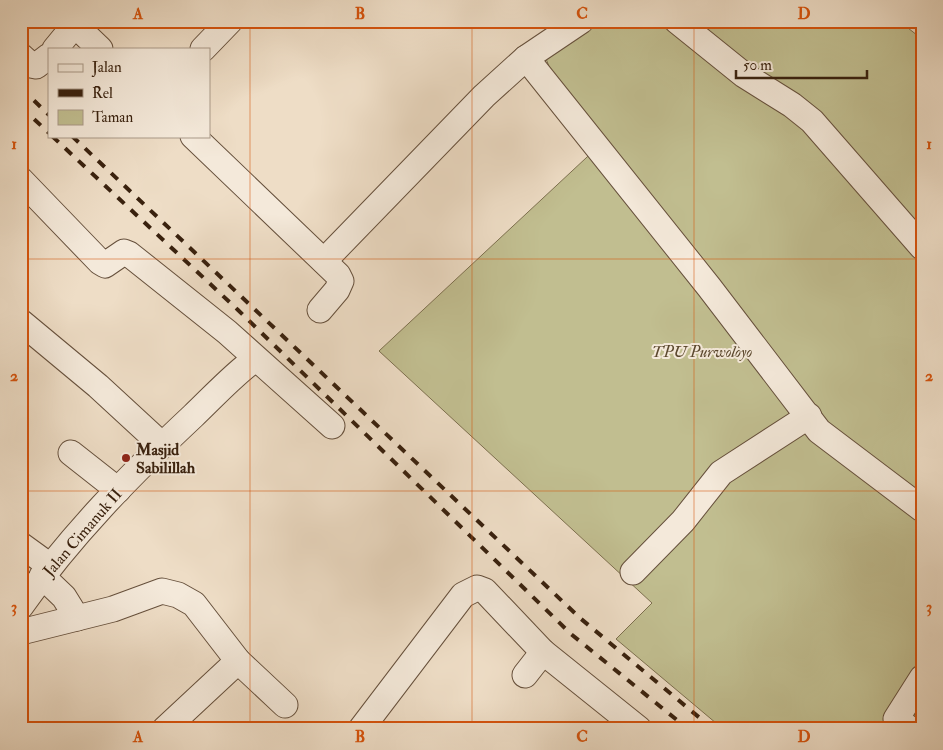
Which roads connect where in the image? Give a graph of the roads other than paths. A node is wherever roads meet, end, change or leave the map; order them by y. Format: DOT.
graph roads {
  1 [pos="230,21"];
  2 [pos="677,21"];
  3 [pos="77,23"];
  4 [pos="568,24"];
  5 [pos="56,48"];
  6 [pos="99,48"];
  7 [pos="205,48"];
  8 [pos="21,56"];
  9 [pos="48,57"];
  10 [pos="526,58"];
  11 [pos="195,138"];
  12 [pos="21,180"];
  13 [pos="922,247"];
  14 [pos="324,261"];
  15 [pos="320,310"];
  16 [pos="21,322"];
  17 [pos="255,359"];
  18 [pos="809,416"];
  19 [pos="332,426"];
  20 [pos="162,445"];
  21 [pos="72,453"];
  22 [pos="118,490"];
  23 [pos="922,509"];
  24 [pos="21,545"];
  25 [pos="46,571"];
  26 [pos="633,572"];
  27 [pos="21,606"];
  28 [pos="77,618"];
  29 [pos="21,632"];
  30 [pos="543,652"];
  31 [pos="238,661"];
  32 [pos="525,675"];
  33 [pos="922,678"];
  34 [pos="285,705"];
  35 [pos="165,729"];
  36 [pos="361,729"];
  37 [pos="640,729"];
  38 [pos="910,729"];
  1 -- 7 [label="street"];
  2 -- 13 [label="street"];
  3 -- 5 [label="street"];
  3 -- 6 [label="street"];
  4 -- 10 [label="street"];
  8 -- 9 [label="street"];
  10 -- 14 [label="street"];
  10 -- 18 [label="street"];
  11 -- 14 [label="street"];
  12 -- 17 [label="street"];
  14 -- 15 [label="street"];
  16 -- 20 [label="street"];
  17 -- 19 [label="street"];
  17 -- 20 [label="street, Jalan Cimanuk II"];
  18 -- 23 [label="street"];
  18 -- 26 [label="street"];
  20 -- 22 [label="street, Jalan Cimanuk II"];
  21 -- 22 [label="street"];
  22 -- 25 [label="street, Jalan Cimanuk II"];
  24 -- 25 [label="street"];
  25 -- 27 [label="street, Jalan Cimanuk II"];
  25 -- 28 [label="street"];
  28 -- 29 [label="street"];
  28 -- 31 [label="street"];
  30 -- 32 [label="street"];
  30 -- 36 [label="street"];
  30 -- 37 [label="street"];
  31 -- 34 [label="street"];
  31 -- 35 [label="street"];
  33 -- 38 [label="street"];
}
